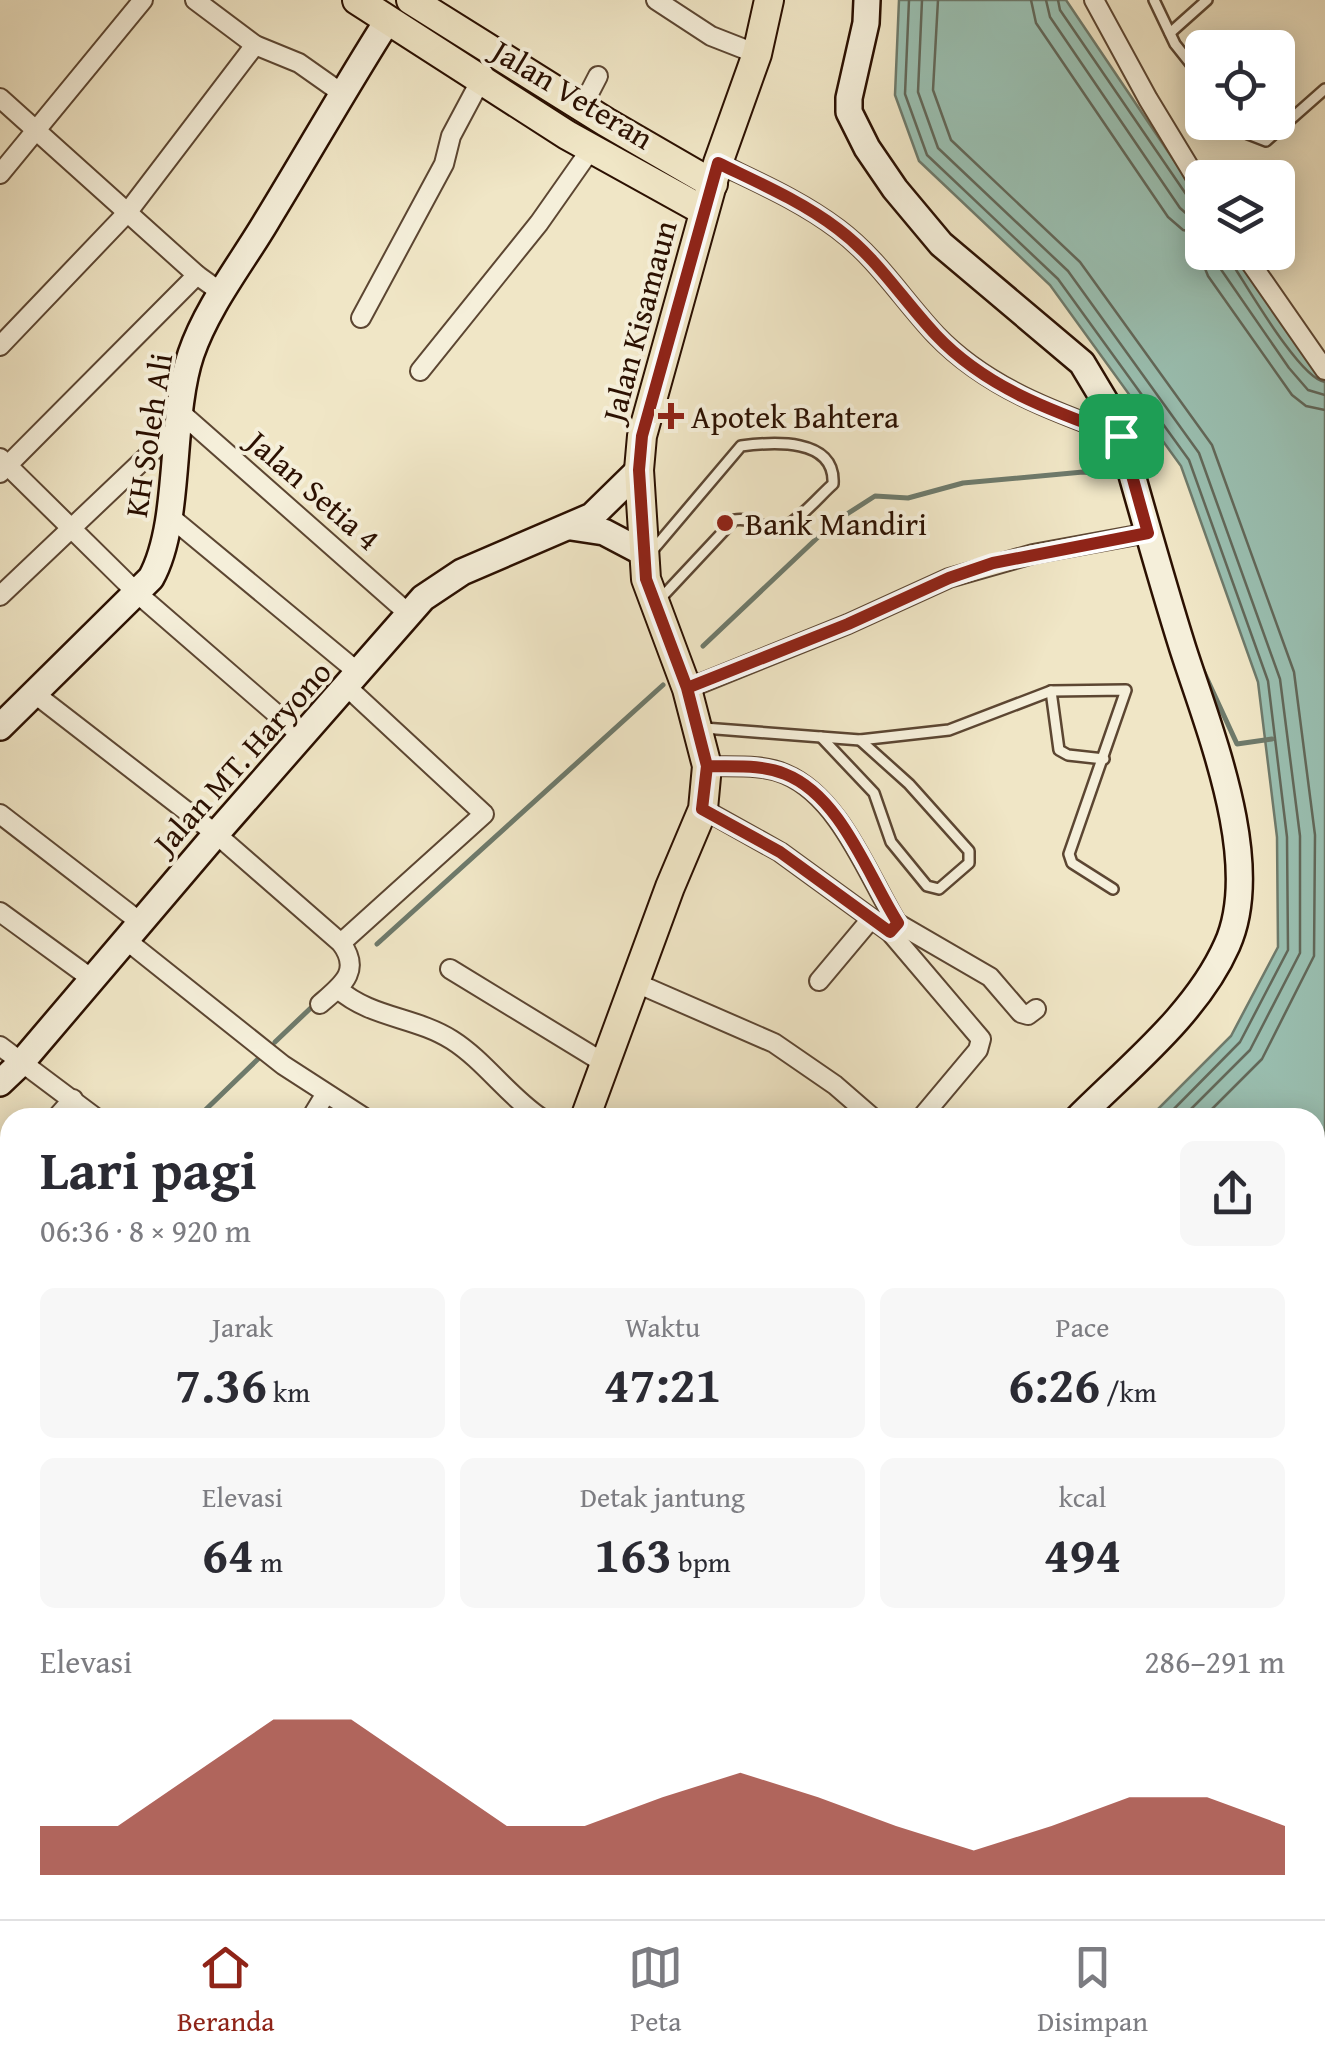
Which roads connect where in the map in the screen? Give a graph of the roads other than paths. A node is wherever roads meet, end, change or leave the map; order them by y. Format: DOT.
graph roads {
  1 [pos="143,0"];
  2 [pos="196,0"];
  3 [pos="358,0"];
  4 [pos="411,0"];
  5 [pos="656,0"];
  6 [pos="769,0"];
  7 [pos="867,0"];
  8 [pos="1094,0"];
  9 [pos="1154,0"];
  10 [pos="1208,0"];
  11 [pos="388,20"];
  12 [pos="1170,33"];
  13 [pos="255,45"];
  14 [pos="495,53"];
  15 [pos="757,54"];
  16 [pos="1185,57"];
  17 [pos="598,76"];
  18 [pos="481,79"];
  19 [pos="1325,89"];
  20 [pos="343,94"];
  21 [pos="0,98"];
  22 [pos="582,107"];
  23 [pos="1295,115"];
  24 [pos="35,132"];
  25 [pos="591,149"];
  26 [pos="1185,160"];
  27 [pos="715,173"];
  28 [pos="0,174"];
  29 [pos="704,211"];
  30 [pos="127,213"];
  31 [pos="1256,270"];
  32 [pos="197,275"];
  33 [pos="222,294"];
  34 [pos="361,318"];
  35 [pos="0,346"];
  36 [pos="1325,370"];
  37 [pos="420,371"];
  38 [pos="179,420"];
  39 [pos="1121,436"];
  40 [pos="3,466"];
  41 [pos="639,470"];
  42 [pos="168,515"];
  43 [pos="571,527"];
  44 [pos="70,528"];
  45 [pos="1148,533"];
  46 [pos="643,556"];
  47 [pos="138,594"];
  48 [pos="0,596"];
  49 [pos="654,605"];
  50 [pos="409,614"];
  51 [pos="353,680"];
  52 [pos="687,688"];
  53 [pos="1052,691"];
  54 [pos="35,694"];
  55 [pos="0,727"];
  56 [pos="698,728"];
  57 [pos="303,737"];
  58 [pos="821,737"];
  59 [pos="860,740"];
  60 [pos="1104,759"];
  61 [pos="707,766"];
  62 [pos="702,809"];
  63 [pos="0,814"];
  64 [pos="216,834"];
  65 [pos="1113,890"];
  66 [pos="0,912"];
  67 [pos="872,919"];
  68 [pos="894,928"];
  69 [pos="133,931"];
  70 [pos="342,943"];
  71 [pos="450,969"];
  72 [pos="92,980"];
  73 [pos="819,981"];
  74 [pos="634,982"];
  75 [pos="338,989"];
  76 [pos="320,1004"];
  77 [pos="1036,1010"];
  78 [pos="0,1046"];
  79 [pos="21,1062"];
  80 [pos="604,1062"];
  81 [pos="0,1082"];
  82 [pos="325,1094"];
  83 [pos="73,1099"];
  84 [pos="65,1108"];
  85 [pos="84,1108"];
  86 [pos="317,1108"];
  87 [pos="348,1108"];
  88 [pos="529,1108"];
  89 [pos="588,1108"];
  90 [pos="862,1108"];
  91 [pos="929,1108"];
  92 [pos="1088,1108"];
  1 -- 24 [label="street"];
  2 -- 13 [label="street"];
  3 -- 11 [label="main road, Jalan Veteran"];
  4 -- 14 [label="main road, Jalan Veteran"];
  5 -- 15 [label="street"];
  6 -- 15 [label="main road, Jalan Kisamaun"];
  7 -- 39 [label="street"];
  8 -- 26 [label="street"];
  9 -- 12 [label="lane"];
  10 -- 12 [label="lane"];
  11 -- 18 [label="main road, Jalan Veteran"];
  11 -- 20 [label="street, KH Soleh Ali"];
  12 -- 16 [label="lane"];
  13 -- 20 [label="street"];
  13 -- 30 [label="street"];
  14 -- 18 [label="street"];
  14 -- 22 [label="main road, Jalan Veteran"];
  15 -- 27 [label="main road, Jalan Kisamaun"];
  17 -- 22 [label="street"];
  18 -- 25 [label="main road, Jalan Veteran"];
  18 -- 34 [label="street"];
  19 -- 23 [label="lane"];
  20 -- 33 [label="street, KH Soleh Ali"];
  21 -- 24 [label="street"];
  22 -- 27 [label="main road, Jalan Veteran"];
  24 -- 28 [label="street"];
  24 -- 30 [label="street"];
  25 -- 29 [label="main road, Jalan Veteran"];
  25 -- 37 [label="street"];
  27 -- 29 [label="main road, Jalan Kisamaun"];
  27 -- 39 [label="street"];
  29 -- 41 [label="main road, Jalan Kisamaun"];
  30 -- 32 [label="street"];
  30 -- 35 [label="street"];
  31 -- 36 [label="street"];
  32 -- 33 [label="street"];
  32 -- 40 [label="street"];
  33 -- 38 [label="street, KH Soleh Ali"];
  38 -- 42 [label="street, KH Soleh Ali"];
  38 -- 44 [label="street"];
  38 -- 50 [label="street, Jalan Setia 4"];
  39 -- 45 [label="street"];
  40 -- 44 [label="street"];
  41 -- 43 [label="street, Jalan MT. Haryono"];
  41 -- 46 [label="main road, Jalan Kisamaun"];
  42 -- 47 [label="street, KH Soleh Ali"];
  42 -- 51 [label="street"];
  43 -- 46 [label="street"];
  43 -- 50 [label="street, Jalan MT. Haryono"];
  44 -- 47 [label="street"];
  44 -- 48 [label="street"];
  45 -- 52 [label="street"];
  45 -- 92 [label="street"];
  46 -- 49 [label="main road, Jalan Kisamaun"];
  46 -- 49 [label="lane"];
  47 -- 54 [label="street, KH Soleh Ali"];
  47 -- 57 [label="street"];
  49 -- 52 [label="main road, Jalan Kisamaun"];
  50 -- 51 [label="street, Jalan MT. Haryono"];
  51 -- 57 [label="street, Jalan MT. Haryono"];
  51 -- 70 [label="street"];
  52 -- 56 [label="main road, Jalan Kisamaun"];
  53 -- 59 [label="lane"];
  53 -- 60 [label="lane"];
  53 -- 60 [label="lane"];
  54 -- 55 [label="street, KH Soleh Ali"];
  54 -- 64 [label="street"];
  56 -- 58 [label="lane"];
  56 -- 61 [label="main road, Jalan Kisamaun"];
  57 -- 64 [label="street, Jalan MT. Haryono"];
  58 -- 59 [label="lane"];
  58 -- 59 [label="lane"];
  60 -- 65 [label="lane"];
  61 -- 62 [label="main road, Jalan Kisamaun"];
  61 -- 68 [label="street"];
  62 -- 67 [label="street"];
  62 -- 74 [label="main road, Jalan Kisamaun"];
  63 -- 69 [label="street"];
  64 -- 69 [label="street, Jalan MT. Haryono"];
  64 -- 70 [label="street"];
  66 -- 72 [label="street"];
  67 -- 68 [label="street"];
  67 -- 73 [label="street"];
  68 -- 77 [label="street"];
  68 -- 91 [label="street"];
  69 -- 72 [label="street, Jalan MT. Haryono"];
  69 -- 82 [label="street"];
  70 -- 75 [label="street"];
  71 -- 80 [label="street"];
  72 -- 79 [label="street, Jalan MT. Haryono"];
  74 -- 80 [label="main road, Jalan Kisamaun"];
  74 -- 90 [label="street"];
  75 -- 76 [label="street"];
  75 -- 88 [label="street"];
  78 -- 79 [label="street"];
  79 -- 81 [label="street, Jalan MT. Haryono"];
  79 -- 83 [label="street"];
  80 -- 89 [label="main road, Jalan Kisamaun"];
  82 -- 86 [label="street"];
  82 -- 87 [label="street"];
  83 -- 84 [label="street"];
  83 -- 85 [label="street"];
}
